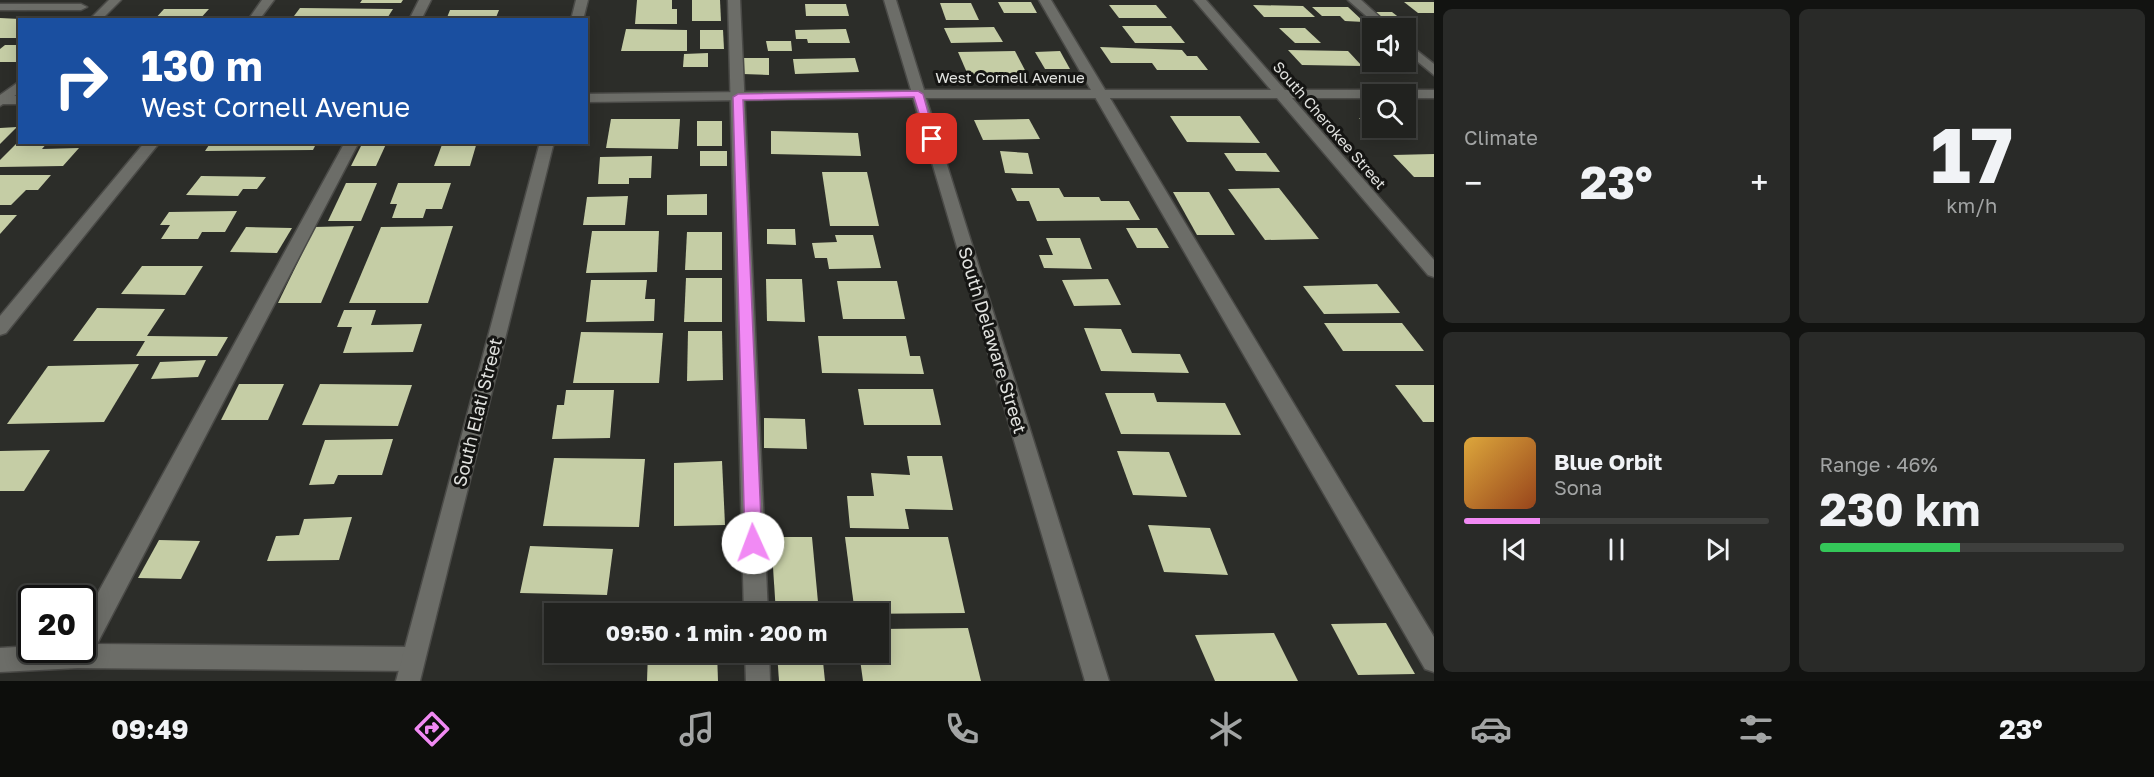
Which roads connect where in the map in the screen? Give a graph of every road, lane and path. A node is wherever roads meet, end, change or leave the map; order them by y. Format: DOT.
graph roads {
  1 [pos="115,0"];
  2 [pos="268,0"];
  3 [pos="425,0"];
  4 [pos="582,0"];
  5 [pos="734,0"];
  6 [pos="890,0"];
  7 [pos="1045,0"];
  8 [pos="1200,0"];
  9 [pos="1354,0"];
  10 [pos="0,7"];
  11 [pos="81,7"];
  12 [pos="96,18"];
  13 [pos="254,18"];
  14 [pos="417,18"];
  15 [pos="578,18"];
  16 [pos="1375,18"];
  17 [pos="1416,55"];
  18 [pos="1434,71"];
  19 [pos="18,87"];
  20 [pos="918,94"];
  21 [pos="1099,94"];
  22 [pos="1281,94"];
  23 [pos="1434,94"];
  24 [pos="738,97"];
  25 [pos="588,98"];
  26 [pos="1,100"];
  27 [pos="18,100"];
  28 [pos="151,144"];
  29 [pos="351,144"];
  30 [pos="546,144"];
  31 [pos="1434,271"];
  32 [pos="0,328"];
  33 [pos="756,603"];
  34 [pos="96,623"];
  35 [pos="96,652"];
  36 [pos="18,658"];
  37 [pos="0,660"];
  38 [pos="1434,660"];
  39 [pos="757,663"];
  40 [pos="411,670"];
  41 [pos="758,681"];
  42 [pos="1096,681"];
  1 -- 12 [label="street"];
  2 -- 13 [label="street"];
  3 -- 14 [label="street"];
  4 -- 15 [label="street"];
  5 -- 24 [label="street"];
  6 -- 20 [label="street, South Delaware Street"];
  7 -- 21 [label="street"];
  8 -- 22 [label="street, South Cherokee Street"];
  9 -- 16 [label="street"];
  10 -- 11 [label="street"];
  17 -- 18 [label="street"];
  19 -- 26 [label="street"];
  20 -- 21 [label="street, West Cornell Avenue"];
  20 -- 24 [label="street, West Cornell Avenue"];
  20 -- 42 [label="street, South Delaware Street"];
  21 -- 22 [label="street, West Cornell Avenue"];
  21 -- 38 [label="street"];
  22 -- 23 [label="street, West Cornell Avenue"];
  22 -- 31 [label="street, South Cherokee Street"];
  24 -- 25 [label="street, West Cornell Avenue"];
  24 -- 33 [label="street"];
  26 -- 27 [label="street"];
  28 -- 32 [label="street"];
  29 -- 34 [label="street"];
  30 -- 40 [label="street, South Elati Street"];
  35 -- 40 [label="street"];
  36 -- 37 [label="street"];
  39 -- 41 [label="street"];
}
